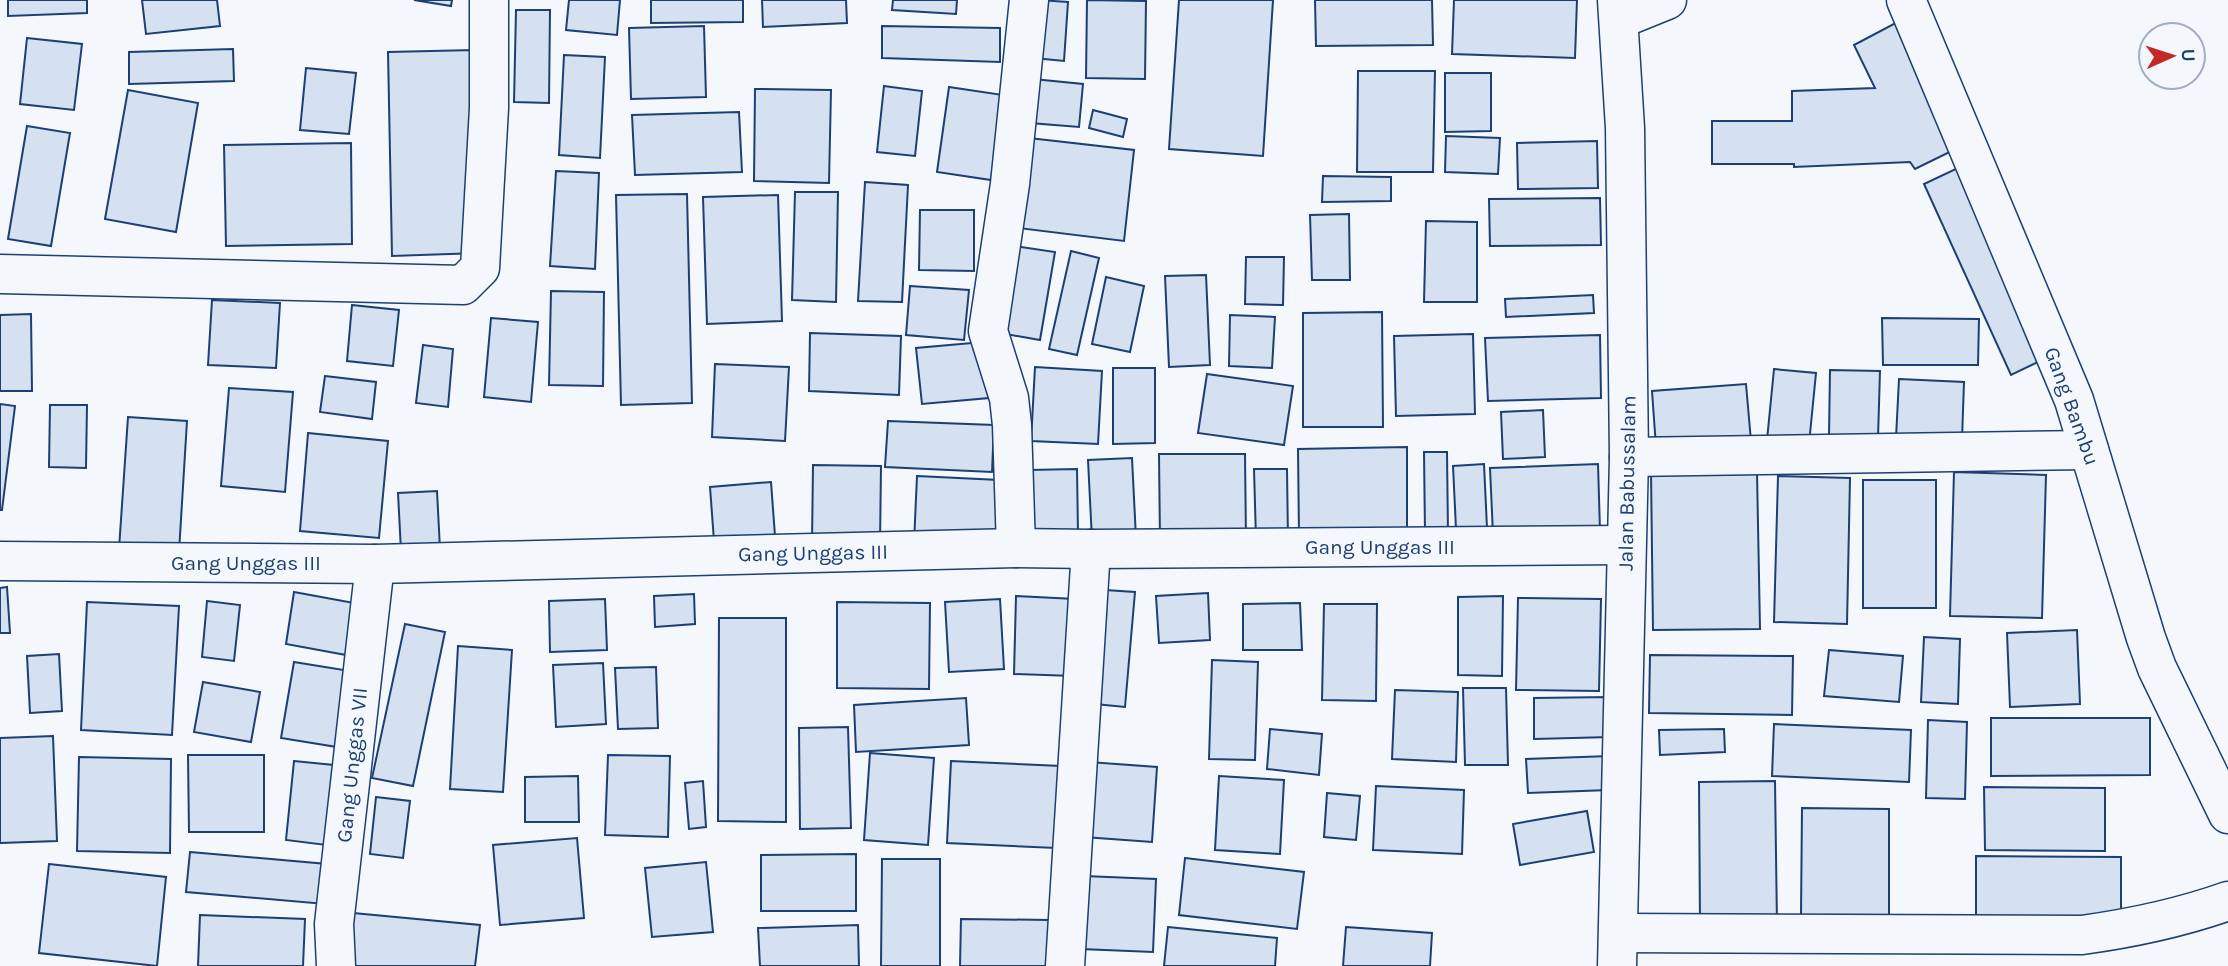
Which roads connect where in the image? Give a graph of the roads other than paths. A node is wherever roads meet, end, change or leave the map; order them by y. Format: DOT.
graph roads {
  1 [pos="489,0"];
  2 [pos="1029,0"];
  3 [pos="1667,0"];
  4 [pos="1906,0"];
  5 [pos="1618,9"];
  6 [pos="0,274"];
  7 [pos="2089,450"];
  8 [pos="1629,457"];
  9 [pos="1626,545"];
  10 [pos="1016,548"];
  11 [pos="1091,550"];
  12 [pos="0,561"];
  13 [pos="375,564"];
  14 [pos="2228,814"];
  15 [pos="2228,901"];
  16 [pos="1618,950"];
  17 [pos="336,966"];
  18 [pos="1065,966"];
  1 -- 6 [label="street"];
  2 -- 10 [label="street"];
  3 -- 5 [label="street"];
  4 -- 7 [label="street, Gang Bambu"];
  5 -- 8 [label="street, Jalan Babussalam"];
  7 -- 8 [label="street"];
  7 -- 14 [label="street, Gang Bambu"];
  8 -- 9 [label="street, Jalan Babussalam"];
  9 -- 11 [label="street, Gang Unggas III"];
  9 -- 16 [label="street, Jalan Babussalam"];
  10 -- 11 [label="street, Gang Unggas III"];
  10 -- 13 [label="street, Gang Unggas III"];
  11 -- 18 [label="street"];
  12 -- 13 [label="street, Gang Unggas III"];
  13 -- 17 [label="street, Gang Unggas VII"];
  15 -- 16 [label="street"];
}
